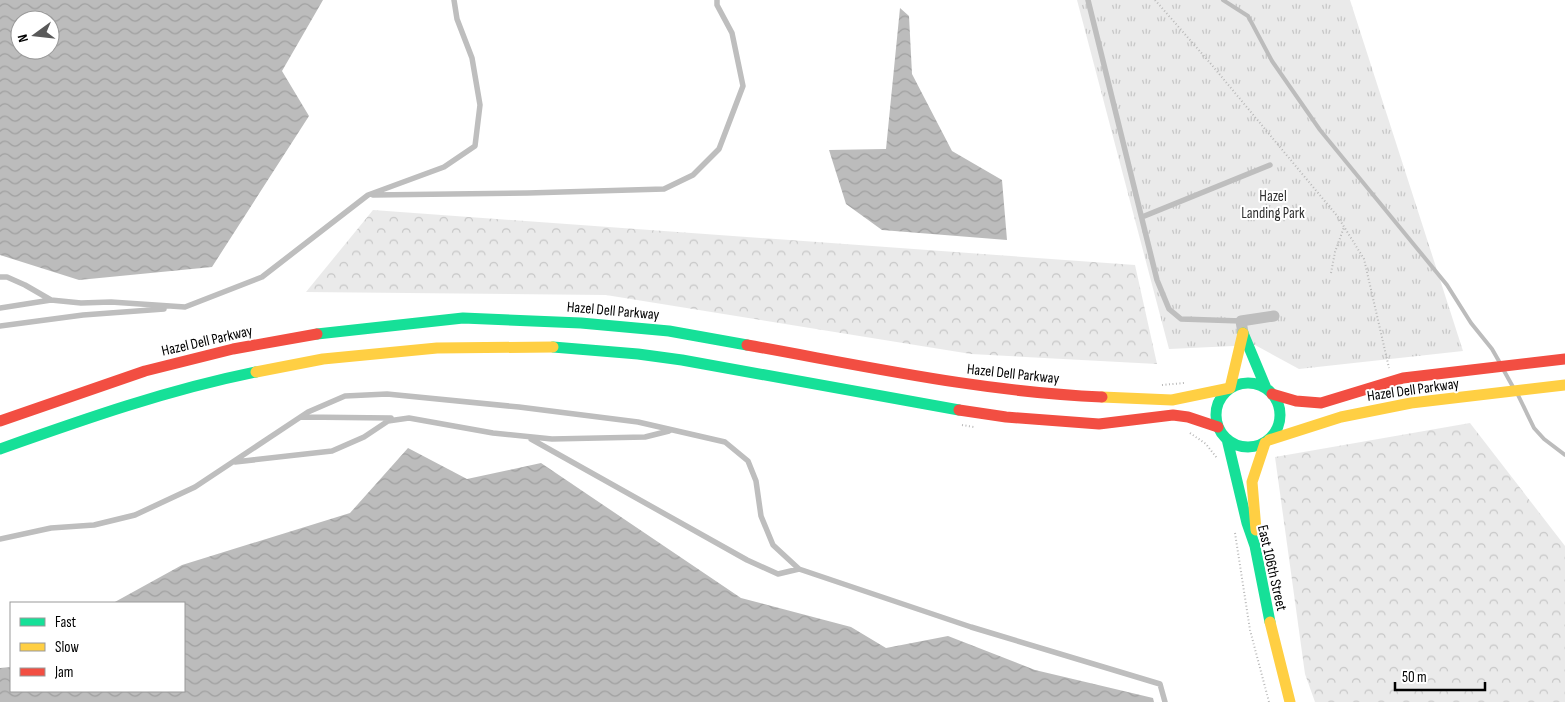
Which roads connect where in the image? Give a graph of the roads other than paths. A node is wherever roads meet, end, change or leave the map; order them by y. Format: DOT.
graph roads {
  1 [pos="454,0"];
  2 [pos="717,0"];
  3 [pos="1088,0"];
  4 [pos="1270,166"];
  5 [pos="368,195"];
  6 [pos="1142,218"];
  7 [pos="0,277"];
  8 [pos="51,300"];
  9 [pos="185,307"];
  10 [pos="0,308"];
  11 [pos="1274,316"];
  12 [pos="1241,321"];
  13 [pos="0,326"];
  14 [pos="1243,333"];
  15 [pos="1565,359"];
  16 [pos="1565,385"];
  17 [pos="1230,388"];
  18 [pos="1269,391"];
  19 [pos="301,417"];
  20 [pos="409,418"];
  21 [pos="0,421"];
  22 [pos="1218,427"];
  23 [pos="672,430"];
  24 [pos="527,436"];
  25 [pos="1227,440"];
  26 [pos="1267,441"];
  27 [pos="0,449"];
  28 [pos="232,462"];
  29 [pos="0,539"];
  30 [pos="1255,546"];
  31 [pos="799,569"];
  32 [pos="1165,702"];
  33 [pos="1290,702"];
  1 -- 5 [label="lane"];
  2 -- 5 [label="lane"];
  3 -- 6 [label="lane"];
  4 -- 6 [label="lane"];
  5 -- 9 [label="lane"];
  6 -- 12 [label="lane"];
  7 -- 8 [label="lane"];
  8 -- 9 [label="lane"];
  8 -- 10 [label="lane"];
  9 -- 13 [label="lane"];
  11 -- 12 [label="street"];
  12 -- 14 [label="street"];
  14 -- 17 [label="main road"];
  14 -- 18 [label="main road"];
  15 -- 18 [label="main road, Hazel Dell Parkway"];
  16 -- 26 [label="main road, Hazel Dell Parkway"];
  17 -- 18 [label="main road"];
  17 -- 21 [label="main road, Hazel Dell Parkway"];
  17 -- 22 [label="main road"];
  18 -- 26 [label="main road"];
  19 -- 20 [label="lane"];
  19 -- 23 [label="lane"];
  19 -- 28 [label="lane"];
  20 -- 24 [label="lane"];
  20 -- 28 [label="lane"];
  22 -- 25 [label="main road"];
  22 -- 27 [label="main road"];
  23 -- 24 [label="lane"];
  23 -- 31 [label="lane"];
  24 -- 31 [label="lane"];
  25 -- 26 [label="main road"];
  25 -- 30 [label="main road, East 106th Street"];
  26 -- 30 [label="main road"];
  28 -- 29 [label="lane"];
  30 -- 33 [label="main road, East 106th Street"];
  31 -- 32 [label="lane"];
}
